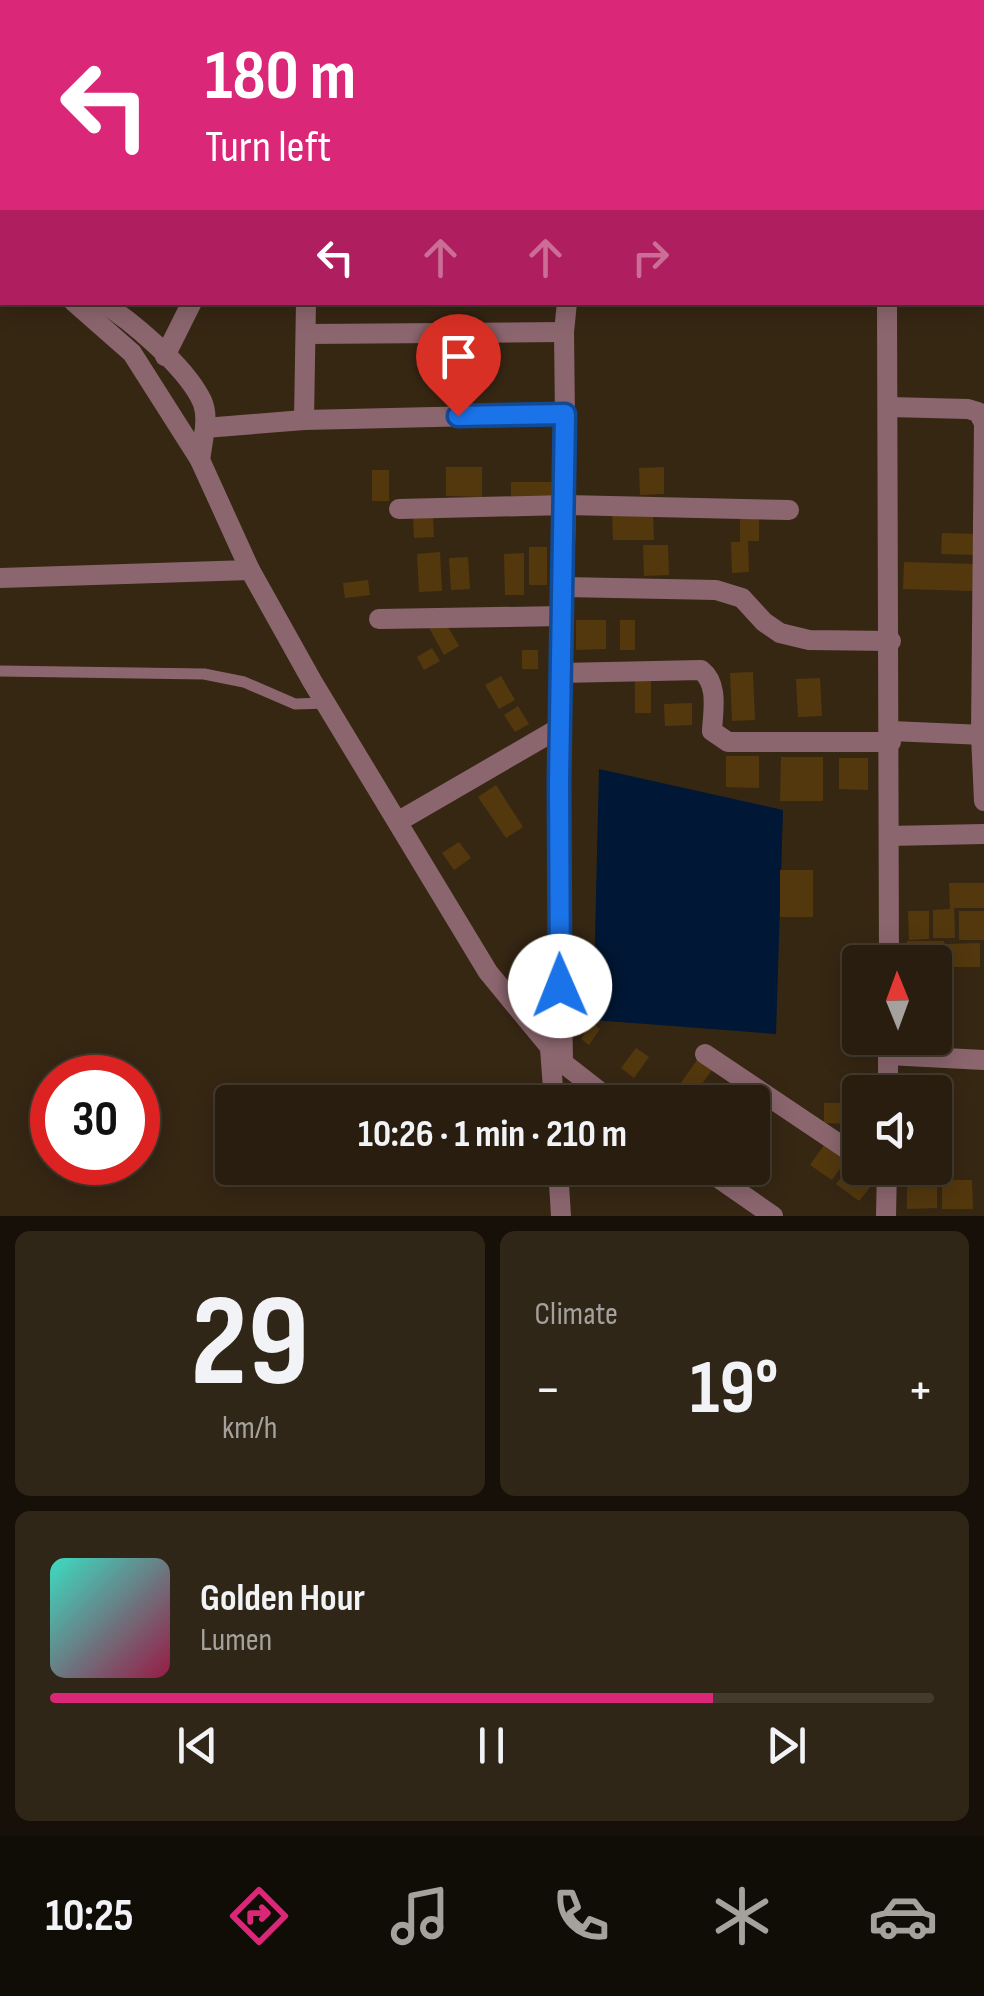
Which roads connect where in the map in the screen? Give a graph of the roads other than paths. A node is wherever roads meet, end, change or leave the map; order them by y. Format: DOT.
graph roads {
  1 [pos="190,305"];
  2 [pos="306,305"];
  3 [pos="567,305"];
  4 [pos="887,305"];
  5 [pos="98,308"];
  6 [pos="564,332"];
  7 [pos="307,334"];
  8 [pos="164,356"];
  9 [pos="889,407"];
  10 [pos="565,414"];
  11 [pos="304,420"];
  12 [pos="205,428"];
  13 [pos="200,460"];
  14 [pos="566,505"];
  15 [pos="399,509"];
  16 [pos="789,510"];
  17 [pos="983,518"];
  18 [pos="250,570"];
  19 [pos="0,578"];
  20 [pos="564,588"];
  21 [pos="564,616"];
  22 [pos="379,620"];
  23 [pos="983,628"];
  24 [pos="890,641"];
  25 [pos="0,671"];
  26 [pos="561,673"];
  27 [pos="327,704"];
  28 [pos="561,726"];
  29 [pos="982,735"];
  30 [pos="891,736"];
  31 [pos="984,801"];
  32 [pos="398,821"];
  33 [pos="984,834"];
  34 [pos="889,836"];
  35 [pos="889,945"];
  36 [pos="705,1054"];
  37 [pos="556,1055"];
  38 [pos="950,1055"];
  39 [pos="984,1060"];
  40 [pos="555,1085"];
  41 [pos="592,1085"];
  42 [pos="842,1146"];
  43 [pos="559,1185"];
  44 [pos="728,1185"];
  45 [pos="884,1185"];
  46 [pos="561,1216"];
  47 [pos="773,1216"];
  48 [pos="886,1216"];
  1 -- 8 [label="street"];
  2 -- 7 [label="street"];
  3 -- 6 [label="street"];
  4 -- 9 [label="street"];
  5 -- 8 [label="street"];
  5 -- 13 [label="street"];
  6 -- 7 [label="street"];
  6 -- 10 [label="street"];
  7 -- 11 [label="street"];
  8 -- 12 [label="street"];
  9 -- 17 [label="street"];
  9 -- 24 [label="street"];
  10 -- 11 [label="street"];
  10 -- 14 [label="street"];
  11 -- 12 [label="street"];
  12 -- 13 [label="street"];
  13 -- 18 [label="street"];
  14 -- 15 [label="street"];
  14 -- 16 [label="street"];
  14 -- 20 [label="street"];
  17 -- 23 [label="street"];
  18 -- 19 [label="street"];
  18 -- 27 [label="street"];
  20 -- 21 [label="street"];
  20 -- 24 [label="street"];
  21 -- 22 [label="street"];
  21 -- 26 [label="street"];
  23 -- 29 [label="street"];
  24 -- 30 [label="street"];
  25 -- 27 [label="lane"];
  26 -- 28 [label="street"];
  26 -- 30 [label="street"];
  27 -- 32 [label="street"];
  28 -- 32 [label="street"];
  28 -- 37 [label="street"];
  29 -- 30 [label="street"];
  29 -- 31 [label="street"];
  30 -- 34 [label="street"];
  32 -- 37 [label="street"];
  33 -- 34 [label="street"];
  34 -- 35 [label="street"];
  36 -- 42 [label="street"];
  37 -- 40 [label="street"];
  37 -- 41 [label="street"];
  38 -- 39 [label="street"];
  43 -- 46 [label="street"];
  44 -- 47 [label="street"];
  45 -- 48 [label="street"];
}
